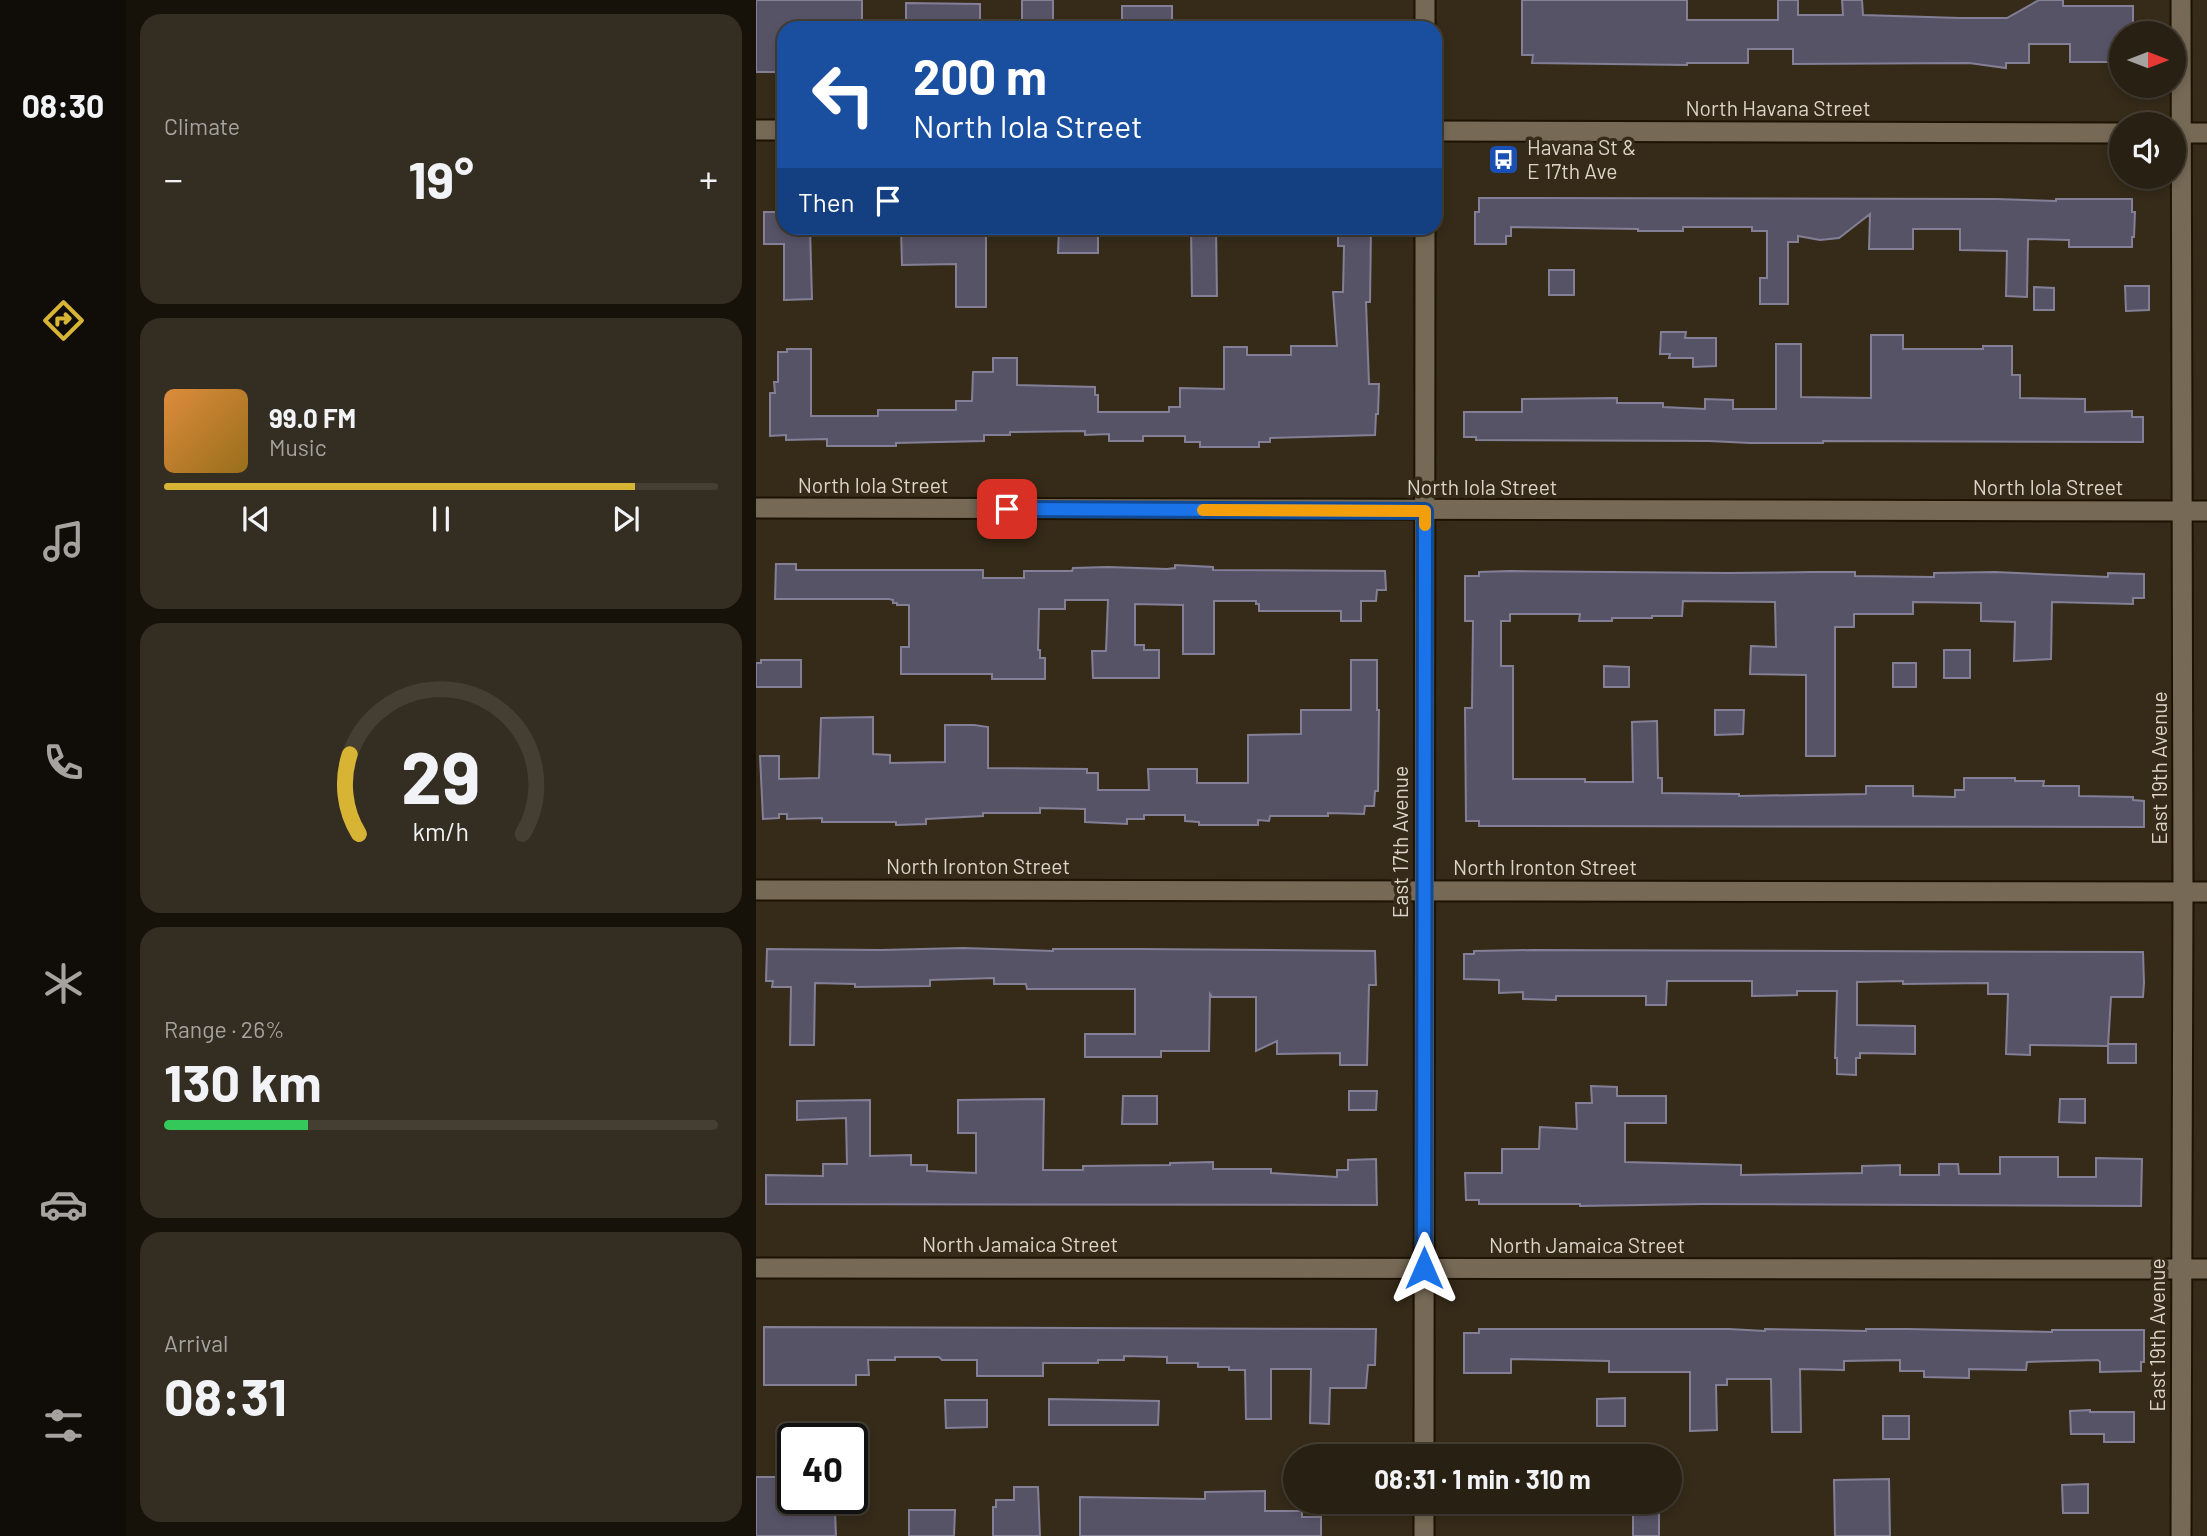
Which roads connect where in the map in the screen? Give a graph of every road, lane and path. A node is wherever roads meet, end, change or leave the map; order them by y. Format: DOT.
graph roads {
  1 [pos="1425,0"];
  2 [pos="2182,0"];
  3 [pos="1425,21"];
  4 [pos="2178,112"];
  5 [pos="756,130"];
  6 [pos="777,130"];
  7 [pos="1442,131"];
  8 [pos="2109,133"];
  9 [pos="2186,133"];
  10 [pos="2207,133"];
  11 [pos="2178,189"];
  12 [pos="1425,235"];
  13 [pos="756,508"];
  14 [pos="1425,511"];
  15 [pos="2182,511"];
  16 [pos="2207,511"];
  17 [pos="756,890"];
  18 [pos="1424,890"];
  19 [pos="2183,892"];
  20 [pos="2207,892"];
  21 [pos="756,1268"];
  22 [pos="1424,1268"];
  23 [pos="2181,1269"];
  24 [pos="2207,1269"];
  25 [pos="1424,1444"];
  26 [pos="1424,1514"];
  27 [pos="1424,1536"];
  28 [pos="2181,1536"];
  1 -- 3 [label="street"];
  2 -- 4 [label="street, East 19th Avenue"];
  5 -- 6 [label="street"];
  7 -- 8 [label="street, North Havana Street"];
  9 -- 10 [label="street"];
  11 -- 15 [label="street, East 19th Avenue"];
  12 -- 14 [label="street, East 17th Avenue"];
  13 -- 14 [label="street, North Iola Street"];
  14 -- 15 [label="street, North Iola Street"];
  14 -- 18 [label="street, East 17th Avenue"];
  15 -- 16 [label="street, North Iola Street"];
  15 -- 19 [label="street, East 19th Avenue"];
  17 -- 18 [label="street, North Ironton Street"];
  18 -- 19 [label="street, North Ironton Street"];
  18 -- 22 [label="street, East 17th Avenue"];
  19 -- 20 [label="street, North Ironton Street"];
  19 -- 23 [label="street, East 19th Avenue"];
  21 -- 22 [label="street, North Jamaica Street"];
  22 -- 23 [label="street, North Jamaica Street"];
  22 -- 25 [label="street, East 17th Avenue"];
  23 -- 24 [label="street, North Jamaica Street"];
  23 -- 28 [label="street, East 19th Avenue"];
  26 -- 27 [label="street"];
}
